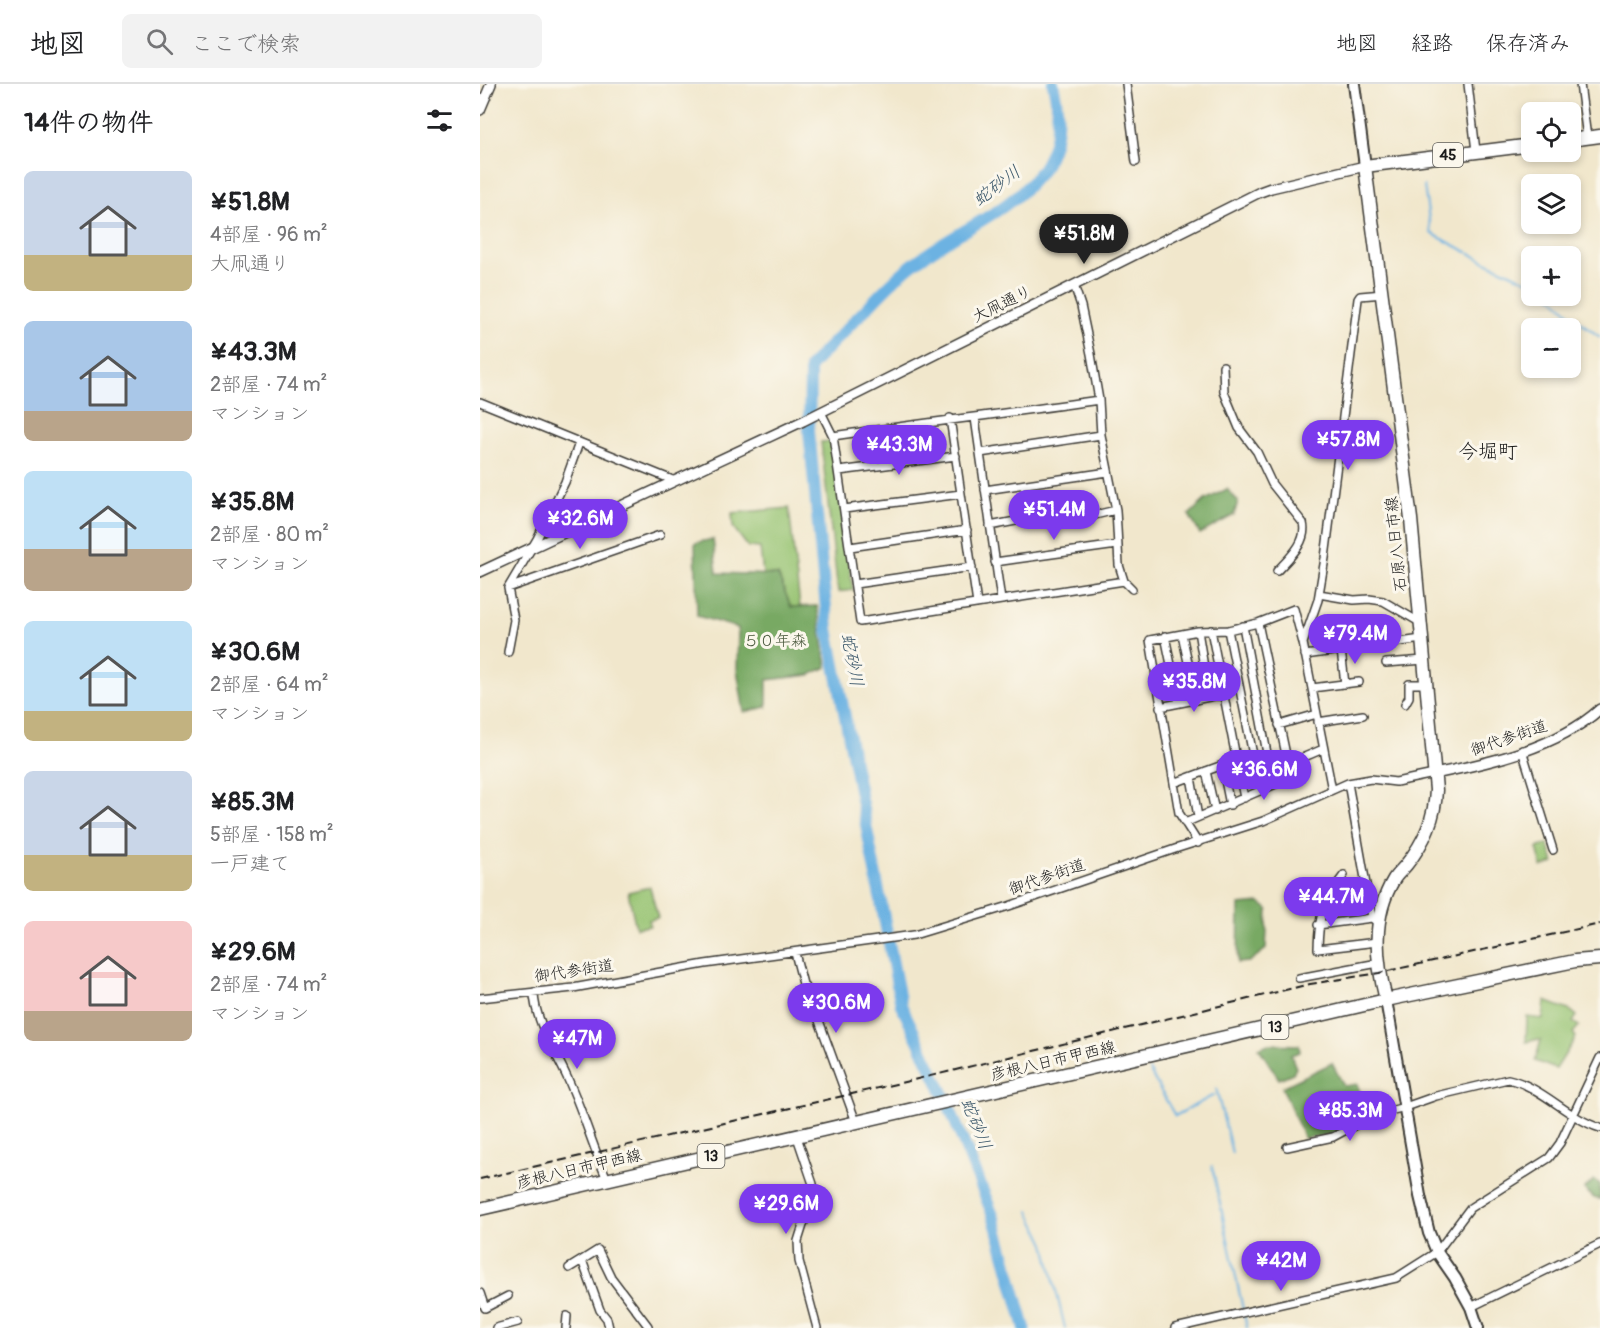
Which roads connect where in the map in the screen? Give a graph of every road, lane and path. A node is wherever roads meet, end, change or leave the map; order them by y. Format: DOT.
graph roads {
  1 [pos="491,84"];
  2 [pos="1126,84"];
  3 [pos="1354,84"];
  4 [pos="1468,84"];
  5 [pos="1580,84"];
  6 [pos="480,110"];
  7 [pos="1594,137"];
  8 [pos="1521,146"];
  9 [pos="1476,152"];
  10 [pos="1136,162"];
  11 [pos="1365,166"];
  12 [pos="1074,285"];
  13 [pos="1383,294"];
  14 [pos="1223,366"];
  15 [pos="1098,400"];
  16 [pos="482,403"];
  17 [pos="480,411"];
  18 [pos="821,411"];
  19 [pos="950,418"];
  20 [pos="975,418"];
  21 [pos="1101,435"];
  22 [pos="833,436"];
  23 [pos="579,443"];
  24 [pos="980,453"];
  25 [pos="956,456"];
  26 [pos="839,471"];
  27 [pos="1108,472"];
  28 [pos="676,482"];
  29 [pos="985,490"];
  30 [pos="961,494"];
  31 [pos="844,509"];
  32 [pos="1116,510"];
  33 [pos="990,526"];
  34 [pos="967,530"];
  35 [pos="660,535"];
  36 [pos="1117,545"];
  37 [pos="533,546"];
  38 [pos="849,547"];
  39 [pos="995,562"];
  40 [pos="972,567"];
  41 [pos="1277,571"];
  42 [pos="480,572"];
  43 [pos="1124,581"];
  44 [pos="855,584"];
  45 [pos="508,588"];
  46 [pos="1132,589"];
  47 [pos="1319,594"];
  48 [pos="1001,600"];
  49 [pos="977,604"];
  50 [pos="1258,623"];
  51 [pos="1421,624"];
  52 [pos="1243,626"];
  53 [pos="1211,630"];
  54 [pos="1228,630"];
  55 [pos="1198,631"];
  56 [pos="1182,634"];
  57 [pos="1165,636"];
  58 [pos="1422,639"];
  59 [pos="1304,643"];
  60 [pos="1341,650"];
  61 [pos="508,652"];
  62 [pos="1305,655"];
  63 [pos="1424,660"];
  64 [pos="1386,663"];
  65 [pos="1359,682"];
  66 [pos="1345,684"];
  67 [pos="1426,684"];
  68 [pos="1312,688"];
  69 [pos="1224,694"];
  70 [pos="1209,697"];
  71 [pos="1196,700"];
  72 [pos="1179,703"];
  73 [pos="1405,704"];
  74 [pos="1160,707"];
  75 [pos="1600,709"];
  76 [pos="1363,715"];
  77 [pos="1318,718"];
  78 [pos="1279,725"];
  79 [pos="1323,749"];
  80 [pos="1522,750"];
  81 [pos="1236,760"];
  82 [pos="1222,765"];
  83 [pos="1288,765"];
  84 [pos="1206,771"];
  85 [pos="1434,774"];
  86 [pos="1191,777"];
  87 [pos="1174,783"];
  88 [pos="1348,783"];
  89 [pos="1273,785"];
  90 [pos="1260,789"];
  91 [pos="1332,790"];
  92 [pos="1244,798"];
  93 [pos="1230,805"];
  94 [pos="1215,810"];
  95 [pos="1198,817"];
  96 [pos="1185,823"];
  97 [pos="1198,843"];
  98 [pos="1553,850"];
  99 [pos="1344,875"];
  100 [pos="1375,920"];
  101 [pos="1318,925"];
  102 [pos="1377,942"];
  103 [pos="795,953"];
  104 [pos="1600,959"];
  105 [pos="1378,963"];
  106 [pos="1299,978"];
  107 [pos="534,992"];
  108 [pos="480,998"];
  109 [pos="1386,1000"];
  110 [pos="1600,1058"];
  111 [pos="1405,1107"];
  112 [pos="1573,1116"];
  113 [pos="856,1122"];
  114 [pos="1600,1128"];
  115 [pos="797,1137"];
  116 [pos="1287,1147"];
  117 [pos="607,1179"];
  118 [pos="480,1209"];
  119 [pos="1600,1244"];
  120 [pos="1437,1252"];
  121 [pos="582,1260"];
  122 [pos="569,1268"];
  123 [pos="480,1293"];
  124 [pos="508,1296"];
  125 [pos="1472,1307"];
  126 [pos="567,1316"];
  127 [pos="518,1322"];
  128 [pos="648,1326"];
  129 [pos="496,1328"];
  130 [pos="566,1328"];
  131 [pos="609,1328"];
  132 [pos="817,1328"];
  133 [pos="1175,1328"];
  134 [pos="1478,1328"];
  1 -- 6 [label="street"];
  2 -- 10 [label="street"];
  3 -- 11 [label="main road"];
  4 -- 9 [label="street"];
  5 -- 7 [label="street"];
  8 -- 9 [label="main road, 45"];
  9 -- 11 [label="main road, 45"];
  11 -- 12 [label="street, 大凧通り"];
  11 -- 13 [label="main road, 石原八日市線"];
  12 -- 15 [label="street"];
  12 -- 18 [label="street, 大凧通り"];
  13 -- 47 [label="street"];
  13 -- 51 [label="main road, 石原八日市線"];
  14 -- 41 [label="street"];
  15 -- 20 [label="street"];
  15 -- 21 [label="street"];
  16 -- 17 [label="street"];
  16 -- 23 [label="street"];
  18 -- 22 [label="street"];
  18 -- 28 [label="street, 大凧通り"];
  19 -- 20 [label="street"];
  19 -- 22 [label="street"];
  19 -- 25 [label="street"];
  20 -- 24 [label="street"];
  21 -- 24 [label="street"];
  21 -- 27 [label="street"];
  22 -- 26 [label="street"];
  23 -- 28 [label="street"];
  23 -- 37 [label="street"];
  24 -- 29 [label="street"];
  25 -- 26 [label="street"];
  25 -- 30 [label="street"];
  26 -- 31 [label="street"];
  27 -- 29 [label="street"];
  27 -- 32 [label="street"];
  28 -- 37 [label="street, 大凧通り"];
  29 -- 33 [label="street"];
  30 -- 31 [label="street"];
  30 -- 34 [label="street"];
  31 -- 38 [label="street"];
  32 -- 33 [label="street"];
  32 -- 36 [label="street"];
  33 -- 39 [label="street"];
  34 -- 38 [label="street"];
  34 -- 40 [label="street"];
  35 -- 45 [label="street"];
  36 -- 39 [label="street"];
  36 -- 43 [label="street"];
  37 -- 42 [label="street, 大凧通り"];
  37 -- 45 [label="street"];
  38 -- 44 [label="street"];
  39 -- 48 [label="street"];
  40 -- 44 [label="street"];
  40 -- 49 [label="street"];
  43 -- 46 [label="street"];
  43 -- 48 [label="street"];
  44 -- 49 [label="street"];
  45 -- 61 [label="street"];
  47 -- 51 [label="street"];
  47 -- 59 [label="street"];
  48 -- 49 [label="street"];
  50 -- 52 [label="street"];
  50 -- 59 [label="street"];
  50 -- 78 [label="street"];
  51 -- 58 [label="main road, 石原八日市線"];
  52 -- 54 [label="street"];
  52 -- 89 [label="street"];
  53 -- 54 [label="street"];
  53 -- 55 [label="street"];
  53 -- 69 [label="street"];
  54 -- 90 [label="street"];
  55 -- 56 [label="street"];
  55 -- 70 [label="street"];
  56 -- 57 [label="street"];
  56 -- 71 [label="street"];
  57 -- 72 [label="street"];
  57 -- 74 [label="street"];
  58 -- 60 [label="street"];
  58 -- 63 [label="main road, 石原八日市線"];
  59 -- 62 [label="street"];
  60 -- 62 [label="street"];
  60 -- 66 [label="street"];
  62 -- 68 [label="street"];
  63 -- 64 [label="street"];
  63 -- 67 [label="main road, 石原八日市線"];
  65 -- 66 [label="street"];
  66 -- 68 [label="street"];
  67 -- 73 [label="street"];
  67 -- 85 [label="main road, 石原八日市線"];
  68 -- 77 [label="street"];
  69 -- 70 [label="street"];
  69 -- 81 [label="street"];
  70 -- 71 [label="street"];
  71 -- 72 [label="street"];
  72 -- 74 [label="street"];
  74 -- 87 [label="street"];
  75 -- 80 [label="street, 御代参街道"];
  76 -- 77 [label="street"];
  77 -- 78 [label="street"];
  77 -- 79 [label="street"];
  78 -- 83 [label="street"];
  79 -- 83 [label="street"];
  79 -- 91 [label="street"];
  80 -- 85 [label="street, 御代参街道"];
  80 -- 98 [label="street"];
  81 -- 82 [label="street"];
  81 -- 92 [label="street"];
  82 -- 84 [label="street"];
  82 -- 93 [label="street"];
  83 -- 89 [label="street"];
  84 -- 86 [label="street"];
  84 -- 94 [label="street"];
  85 -- 88 [label="street, 御代参街道"];
  85 -- 100 [label="main road, 石原八日市線"];
  86 -- 87 [label="street"];
  86 -- 95 [label="street"];
  87 -- 96 [label="street"];
  88 -- 91 [label="street, 御代参街道"];
  88 -- 100 [label="street"];
  89 -- 90 [label="street"];
  90 -- 92 [label="street"];
  91 -- 97 [label="street, 御代参街道"];
  92 -- 93 [label="street"];
  93 -- 94 [label="street"];
  94 -- 95 [label="street"];
  95 -- 96 [label="street"];
  96 -- 97 [label="street"];
  97 -- 103 [label="street, 御代参街道"];
  99 -- 101 [label="street"];
  100 -- 101 [label="street"];
  100 -- 102 [label="main road, 石原八日市線"];
  101 -- 102 [label="street"];
  102 -- 105 [label="main road, 石原八日市線"];
  103 -- 107 [label="street, 御代参街道"];
  103 -- 113 [label="street"];
  104 -- 109 [label="main road, 彦根八日市甲西線 / 13"];
  105 -- 106 [label="street"];
  105 -- 109 [label="main road, 石原八日市線"];
  107 -- 108 [label="street, 御代参街道"];
  107 -- 117 [label="street"];
  109 -- 111 [label="main road"];
  109 -- 113 [label="main road, 彦根八日市甲西線 / 13"];
  110 -- 112 [label="street"];
  111 -- 112 [label="street"];
  111 -- 116 [label="street"];
  111 -- 120 [label="main road"];
  112 -- 114 [label="street"];
  112 -- 120 [label="street"];
  113 -- 115 [label="main road, 彦根八日市甲西線 / 13"];
  115 -- 117 [label="main road, 彦根八日市甲西線 / 13"];
  115 -- 132 [label="street"];
  117 -- 118 [label="main road, 彦根八日市甲西線 / 13"];
  119 -- 125 [label="street"];
  120 -- 125 [label="main road"];
  120 -- 133 [label="street"];
  121 -- 122 [label="street"];
  121 -- 128 [label="street"];
  121 -- 131 [label="street"];
  123 -- 124 [label="street"];
  125 -- 134 [label="main road"];
  126 -- 130 [label="street"];
  127 -- 129 [label="street"];
}
